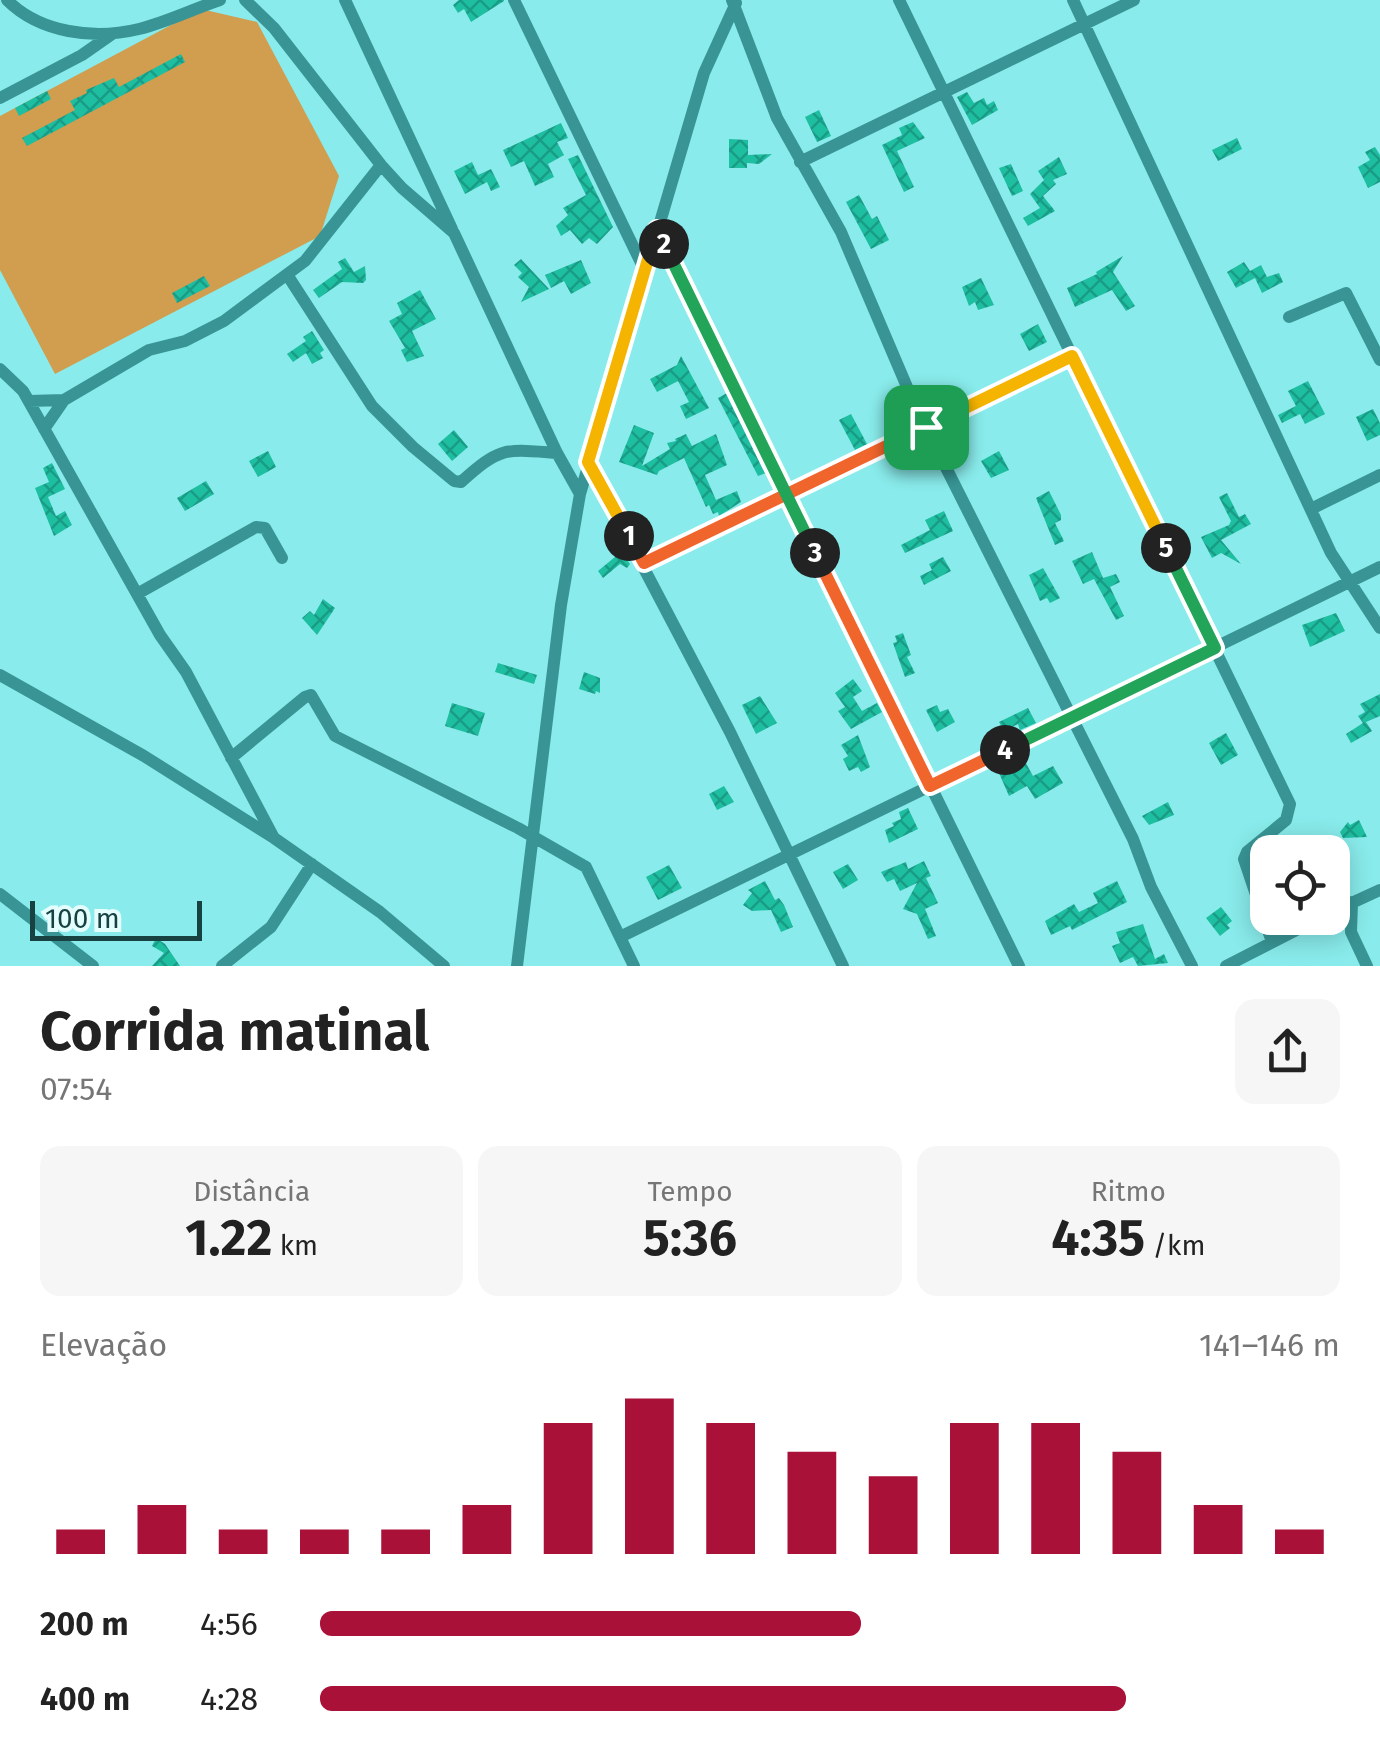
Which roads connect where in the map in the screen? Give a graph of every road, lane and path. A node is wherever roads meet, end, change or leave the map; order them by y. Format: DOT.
graph roads {
  1 [pos="7,0"];
  2 [pos="220,0"];
  3 [pos="246,0"];
  4 [pos="345,0"];
  5 [pos="514,0"];
  6 [pos="899,0"];
  7 [pos="1073,0"];
  8 [pos="1134,0"];
  9 [pos="735,2"];
  10 [pos="1085,24"];
  11 [pos="112,34"];
  12 [pos="944,94"];
  13 [pos="0,98"];
  14 [pos="800,162"];
  15 [pos="382,166"];
  16 [pos="657,229"];
  17 [pos="454,232"];
  18 [pos="646,273"];
  19 [pos="288,276"];
  20 [pos="1289,317"];
  21 [pos="1072,356"];
  22 [pos="1380,360"];
  23 [pos="0,370"];
  24 [pos="64,400"];
  25 [pos="29,402"];
  26 [pos="926,427"];
  27 [pos="44,429"];
  28 [pos="557,453"];
  29 [pos="588,462"];
  30 [pos="1380,475"];
  31 [pos="785,493"];
  32 [pos="580,494"];
  33 [pos="1312,508"];
  34 [pos="282,558"];
  35 [pos="644,563"];
  36 [pos="1380,567"];
  37 [pos="1351,581"];
  38 [pos="136,594"];
  39 [pos="1380,628"];
  40 [pos="1215,648"];
  41 [pos="0,675"];
  42 [pos="1070,718"];
  43 [pos="231,758"];
  44 [pos="930,786"];
  45 [pos="274,838"];
  46 [pos="532,838"];
  47 [pos="789,856"];
  48 [pos="312,864"];
  49 [pos="1380,890"];
  50 [pos="0,894"];
  51 [pos="1352,902"];
  52 [pos="1351,932"];
  53 [pos="1286,935"];
  54 [pos="622,936"];
  55 [pos="1272,942"];
  56 [pos="93,966"];
  57 [pos="222,966"];
  58 [pos="444,966"];
  59 [pos="516,966"];
  60 [pos="634,966"];
  61 [pos="843,966"];
  62 [pos="1019,966"];
  63 [pos="1192,966"];
  64 [pos="1226,966"];
  65 [pos="1368,966"];
  1 -- 11 [label="street"];
  2 -- 11 [label="street"];
  3 -- 15 [label="street"];
  4 -- 17 [label="street"];
  5 -- 18 [label="street"];
  6 -- 12 [label="street"];
  7 -- 10 [label="street"];
  8 -- 10 [label="street"];
  9 -- 14 [label="street"];
  9 -- 16 [label="street"];
  10 -- 12 [label="street"];
  10 -- 33 [label="street"];
  11 -- 13 [label="street"];
  12 -- 14 [label="street"];
  12 -- 21 [label="street"];
  14 -- 26 [label="street"];
  15 -- 17 [label="street"];
  15 -- 19 [label="street"];
  16 -- 18 [label="street"];
  16 -- 31 [label="street"];
  17 -- 28 [label="street"];
  18 -- 29 [label="street"];
  19 -- 24 [label="street"];
  19 -- 28 [label="street"];
  20 -- 22 [label="street"];
  21 -- 26 [label="street"];
  21 -- 40 [label="street"];
  23 -- 25 [label="street"];
  24 -- 25 [label="street"];
  24 -- 27 [label="street"];
  25 -- 27 [label="street"];
  26 -- 31 [label="street"];
  26 -- 42 [label="street"];
  27 -- 38 [label="street"];
  28 -- 32 [label="street"];
  29 -- 32 [label="street"];
  29 -- 35 [label="street"];
  30 -- 33 [label="street"];
  31 -- 35 [label="street"];
  31 -- 44 [label="street"];
  32 -- 46 [label="street"];
  33 -- 37 [label="street"];
  34 -- 38 [label="street"];
  35 -- 47 [label="street"];
  36 -- 37 [label="street"];
  37 -- 39 [label="street"];
  37 -- 40 [label="street"];
  38 -- 43 [label="street"];
  40 -- 42 [label="street"];
  40 -- 55 [label="street"];
  41 -- 45 [label="street"];
  42 -- 44 [label="street"];
  42 -- 63 [label="street"];
  43 -- 45 [label="street"];
  43 -- 46 [label="street"];
  44 -- 47 [label="street"];
  44 -- 62 [label="street"];
  45 -- 48 [label="street"];
  46 -- 54 [label="street"];
  46 -- 59 [label="street"];
  47 -- 54 [label="street"];
  47 -- 61 [label="street"];
  48 -- 57 [label="street"];
  48 -- 58 [label="street"];
  49 -- 51 [label="street"];
  50 -- 56 [label="street"];
  51 -- 52 [label="street"];
  52 -- 65 [label="street"];
  53 -- 55 [label="street"];
  54 -- 60 [label="street"];
  55 -- 64 [label="street"];
}
